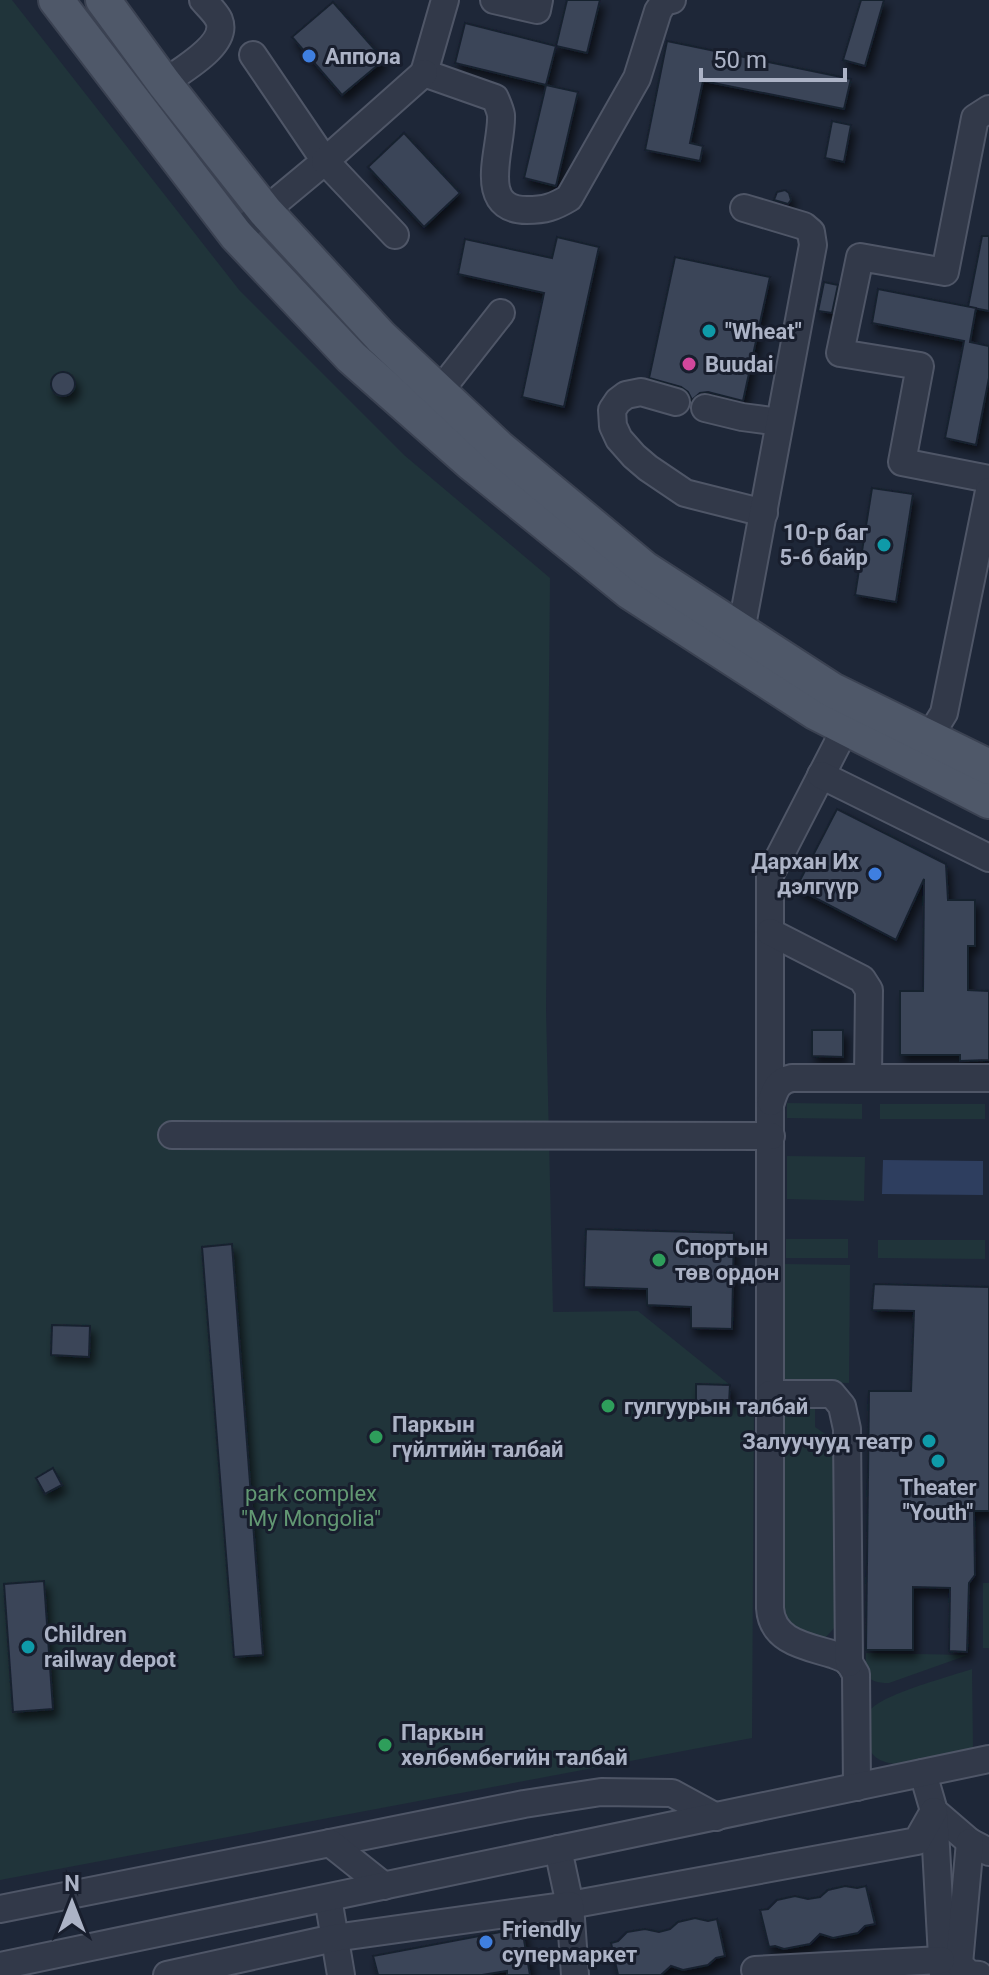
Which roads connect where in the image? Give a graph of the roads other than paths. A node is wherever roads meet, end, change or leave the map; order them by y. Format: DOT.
graph roads {
  1 [pos="56,0"];
  2 [pos="103,0"];
  3 [pos="203,0"];
  4 [pos="445,0"];
  5 [pos="494,0"];
  6 [pos="539,0"];
  7 [pos="672,0"];
  8 [pos="253,55"];
  9 [pos="424,73"];
  10 [pos="164,83"];
  11 [pos="989,109"];
  12 [pos="325,161"];
  13 [pos="744,208"];
  14 [pos="265,211"];
  15 [pos="236,235"];
  16 [pos="395,235"];
  17 [pos="501,313"];
  18 [pos="439,392"];
  19 [pos="676,402"];
  20 [pos="705,408"];
  21 [pos="779,422"];
  22 [pos="989,479"];
  23 [pos="989,491"];
  24 [pos="764,513"];
  25 [pos="741,631"];
  26 [pos="845,729"];
  27 [pos="928,739"];
  28 [pos="989,767"];
  29 [pos="821,775"];
  30 [pos="989,801"];
  31 [pos="989,858"];
  32 [pos="770,932"];
  33 [pos="868,1078"];
  34 [pos="989,1078"];
  35 [pos="771,1102"];
  36 [pos="172,1135"];
  37 [pos="771,1136"];
  38 [pos="770,1394"];
  39 [pos="849,1663"];
  40 [pos="989,1759"];
  41 [pos="923,1773"];
  42 [pos="857,1787"];
  43 [pos="934,1811"];
  44 [pos="716,1817"];
  45 [pos="330,1843"];
  46 [pos="980,1847"];
  47 [pos="558,1849"];
  48 [pos="384,1886"];
  49 [pos="328,1898"];
  50 [pos="570,1905"];
  51 [pos="0,1909"];
  52 [pos="334,1938"];
  53 [pos="0,1966"];
  54 [pos="942,1968"];
  55 [pos="755,1970"];
  56 [pos="167,1975"];
  57 [pos="341,1975"];
  58 [pos="575,1975"];
  59 [pos="979,1975"];
  1 -- 15 [label="main road"];
  2 -- 10 [label="main road"];
  3 -- 10 [label="street"];
  4 -- 9 [label="street"];
  5 -- 6 [label="street"];
  7 -- 9 [label="street"];
  8 -- 12 [label="street"];
  9 -- 12 [label="street"];
  10 -- 14 [label="main road"];
  11 -- 22 [label="street"];
  12 -- 14 [label="street"];
  12 -- 16 [label="street"];
  13 -- 21 [label="street"];
  14 -- 15 [label="street"];
  14 -- 18 [label="main road"];
  15 -- 26 [label="main road"];
  17 -- 18 [label="street"];
  18 -- 25 [label="main road"];
  19 -- 24 [label="street"];
  20 -- 21 [label="street"];
  21 -- 24 [label="street"];
  23 -- 27 [label="street"];
  24 -- 25 [label="street"];
  25 -- 27 [label="main road"];
  26 -- 29 [label="street"];
  26 -- 30 [label="main road"];
  27 -- 28 [label="main road"];
  29 -- 31 [label="street"];
  29 -- 32 [label="street"];
  32 -- 33 [label="street"];
  32 -- 35 [label="street"];
  33 -- 34 [label="street"];
  33 -- 35 [label="street"];
  35 -- 37 [label="street"];
  36 -- 37 [label="street"];
  37 -- 38 [label="street"];
  38 -- 39 [label="street"];
  38 -- 39 [label="street"];
  39 -- 42 [label="street"];
  40 -- 41 [label="street"];
  41 -- 42 [label="street"];
  41 -- 43 [label="street"];
  42 -- 44 [label="street"];
  43 -- 46 [label="street"];
  43 -- 50 [label="street"];
  43 -- 54 [label="street"];
  44 -- 45 [label="street"];
  44 -- 47 [label="street"];
  45 -- 48 [label="street"];
  45 -- 51 [label="street"];
  46 -- 59 [label="street"];
  47 -- 48 [label="street"];
  47 -- 50 [label="street"];
  48 -- 49 [label="street"];
  49 -- 52 [label="street"];
  49 -- 53 [label="street"];
  50 -- 52 [label="street"];
  50 -- 58 [label="street"];
  52 -- 56 [label="street"];
  52 -- 57 [label="street"];
  54 -- 55 [label="street"];
}
